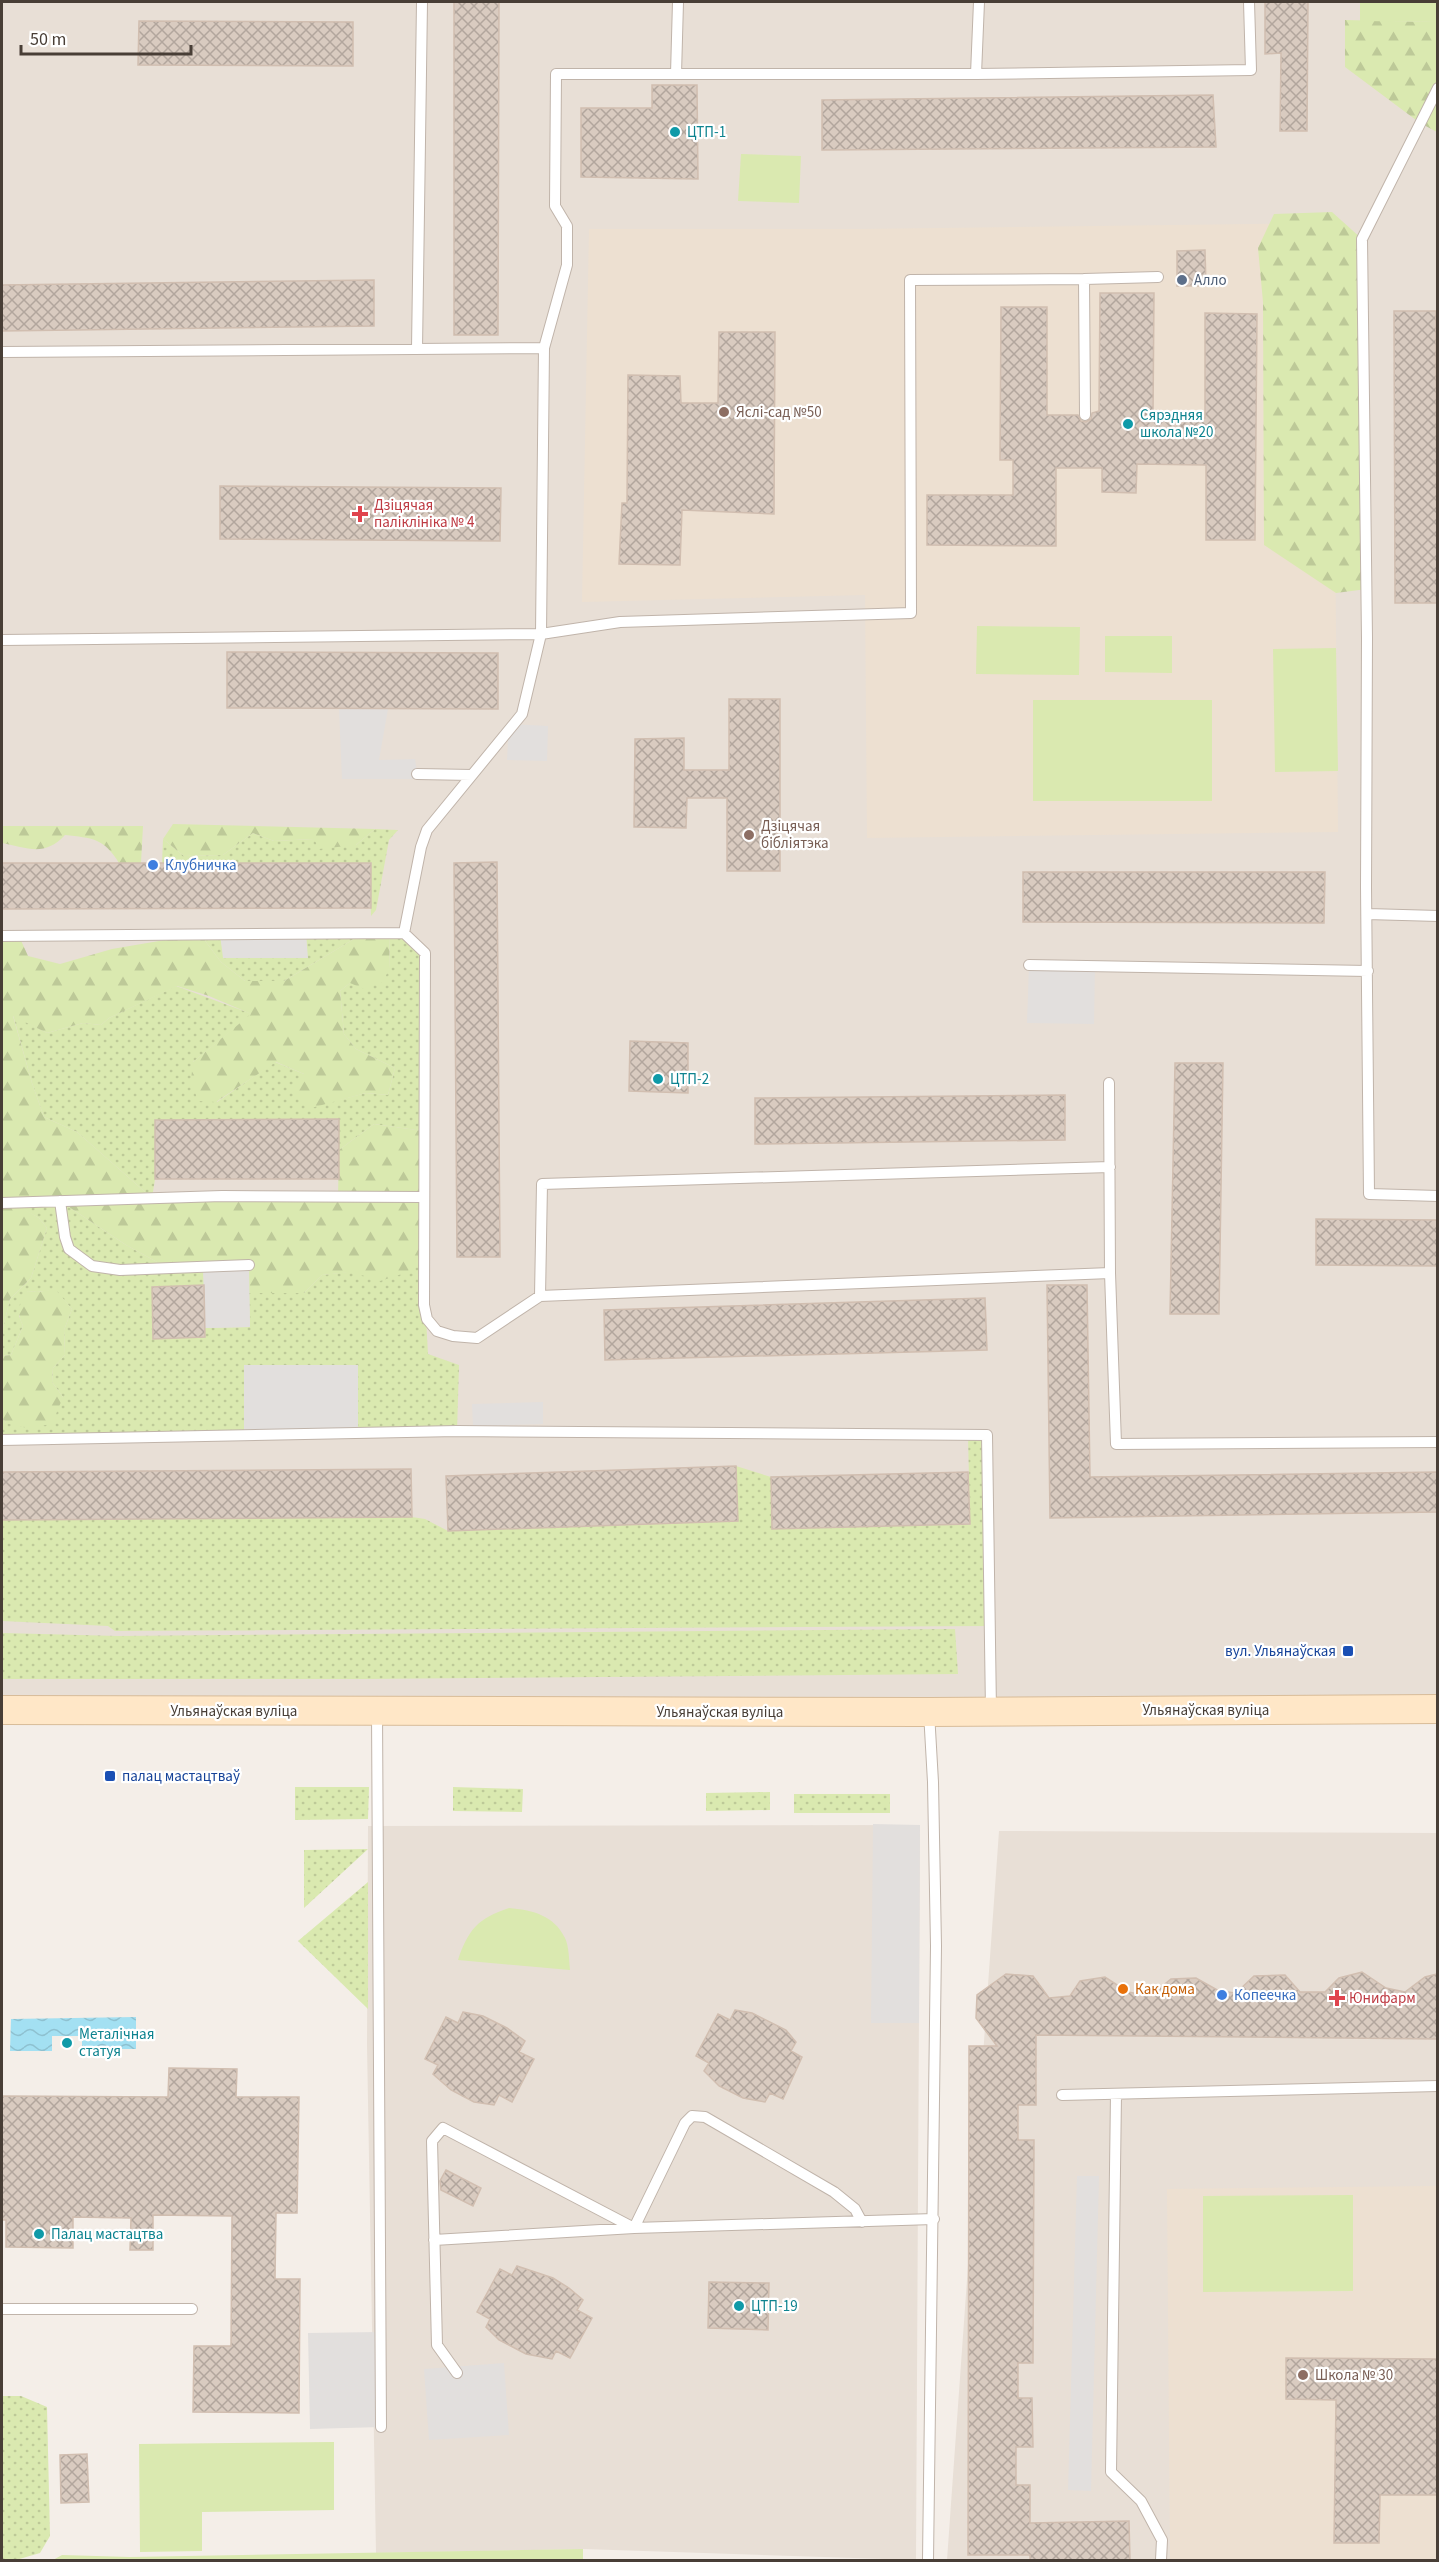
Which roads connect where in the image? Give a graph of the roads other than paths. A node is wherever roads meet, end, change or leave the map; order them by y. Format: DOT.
graph roads {
  1 [pos="422,2"];
  2 [pos="678,2"];
  3 [pos="979,2"];
  4 [pos="1249,2"];
  5 [pos="676,74"];
  6 [pos="976,74"];
  7 [pos="1437,88"];
  8 [pos="1158,277"];
  9 [pos="1084,279"];
  10 [pos="544,348"];
  11 [pos="417,349"];
  12 [pos="2,352"];
  13 [pos="1085,415"];
  14 [pos="541,634"];
  15 [pos="2,640"];
  16 [pos="417,774"];
  17 [pos="472,775"];
  18 [pos="1367,914"];
  19 [pos="1437,916"];
  20 [pos="404,933"];
  21 [pos="2,936"];
  22 [pos="1029,965"];
  23 [pos="1368,971"];
  24 [pos="1108,1083"];
  25 [pos="1110,1167"];
  26 [pos="1437,1196"];
  27 [pos="423,1197"];
  28 [pos="60,1201"];
  29 [pos="2,1203"];
  30 [pos="249,1265"];
  31 [pos="1110,1273"];
  32 [pos="540,1296"];
  33 [pos="2,1440"];
  34 [pos="1437,1442"];
  35 [pos="1437,1708"];
  36 [pos="2,1710"];
  37 [pos="376,1711"];
  38 [pos="991,1711"];
  39 [pos="929,1712"];
  40 [pos="1437,2086"];
  41 [pos="1116,2094"];
  42 [pos="1062,2095"];
  43 [pos="934,2219"];
  44 [pos="862,2222"];
  45 [pos="634,2228"];
  46 [pos="434,2240"];
  47 [pos="2,2309"];
  48 [pos="192,2309"];
  49 [pos="457,2373"];
  50 [pos="381,2427"];
  51 [pos="928,2560"];
  52 [pos="1161,2560"];
  1 -- 11 [label="lane"];
  2 -- 5 [label="lane"];
  3 -- 6 [label="lane"];
  4 -- 6 [label="lane"];
  5 -- 6 [label="lane"];
  5 -- 10 [label="lane"];
  7 -- 18 [label="lane"];
  8 -- 9 [label="lane"];
  9 -- 13 [label="lane"];
  9 -- 14 [label="lane"];
  10 -- 11 [label="lane"];
  10 -- 14 [label="lane"];
  11 -- 12 [label="lane"];
  14 -- 15 [label="lane"];
  14 -- 17 [label="lane"];
  16 -- 17 [label="lane"];
  17 -- 20 [label="lane"];
  18 -- 19 [label="lane"];
  18 -- 23 [label="lane"];
  20 -- 21 [label="lane"];
  20 -- 27 [label="lane"];
  22 -- 23 [label="lane"];
  23 -- 26 [label="lane"];
  24 -- 25 [label="lane"];
  25 -- 31 [label="lane"];
  25 -- 32 [label="lane"];
  27 -- 28 [label="lane"];
  27 -- 32 [label="lane"];
  28 -- 29 [label="lane"];
  28 -- 30 [label="lane"];
  31 -- 32 [label="lane"];
  31 -- 34 [label="lane"];
  33 -- 38 [label="lane"];
  35 -- 38 [label="main road, Ульянаўская вуліца"];
  36 -- 37 [label="main road, Ульянаўская вуліца"];
  37 -- 39 [label="main road, Ульянаўская вуліца"];
  37 -- 50 [label="lane"];
  38 -- 39 [label="main road, Ульянаўская вуліца"];
  39 -- 43 [label="lane"];
  40 -- 41 [label="lane"];
  41 -- 42 [label="lane"];
  41 -- 52 [label="lane"];
  43 -- 44 [label="lane"];
  43 -- 51 [label="lane"];
  44 -- 45 [label="lane"];
  44 -- 45 [label="lane"];
  45 -- 46 [label="lane"];
  45 -- 46 [label="lane"];
  46 -- 49 [label="lane"];
  47 -- 48 [label="lane"];
}
